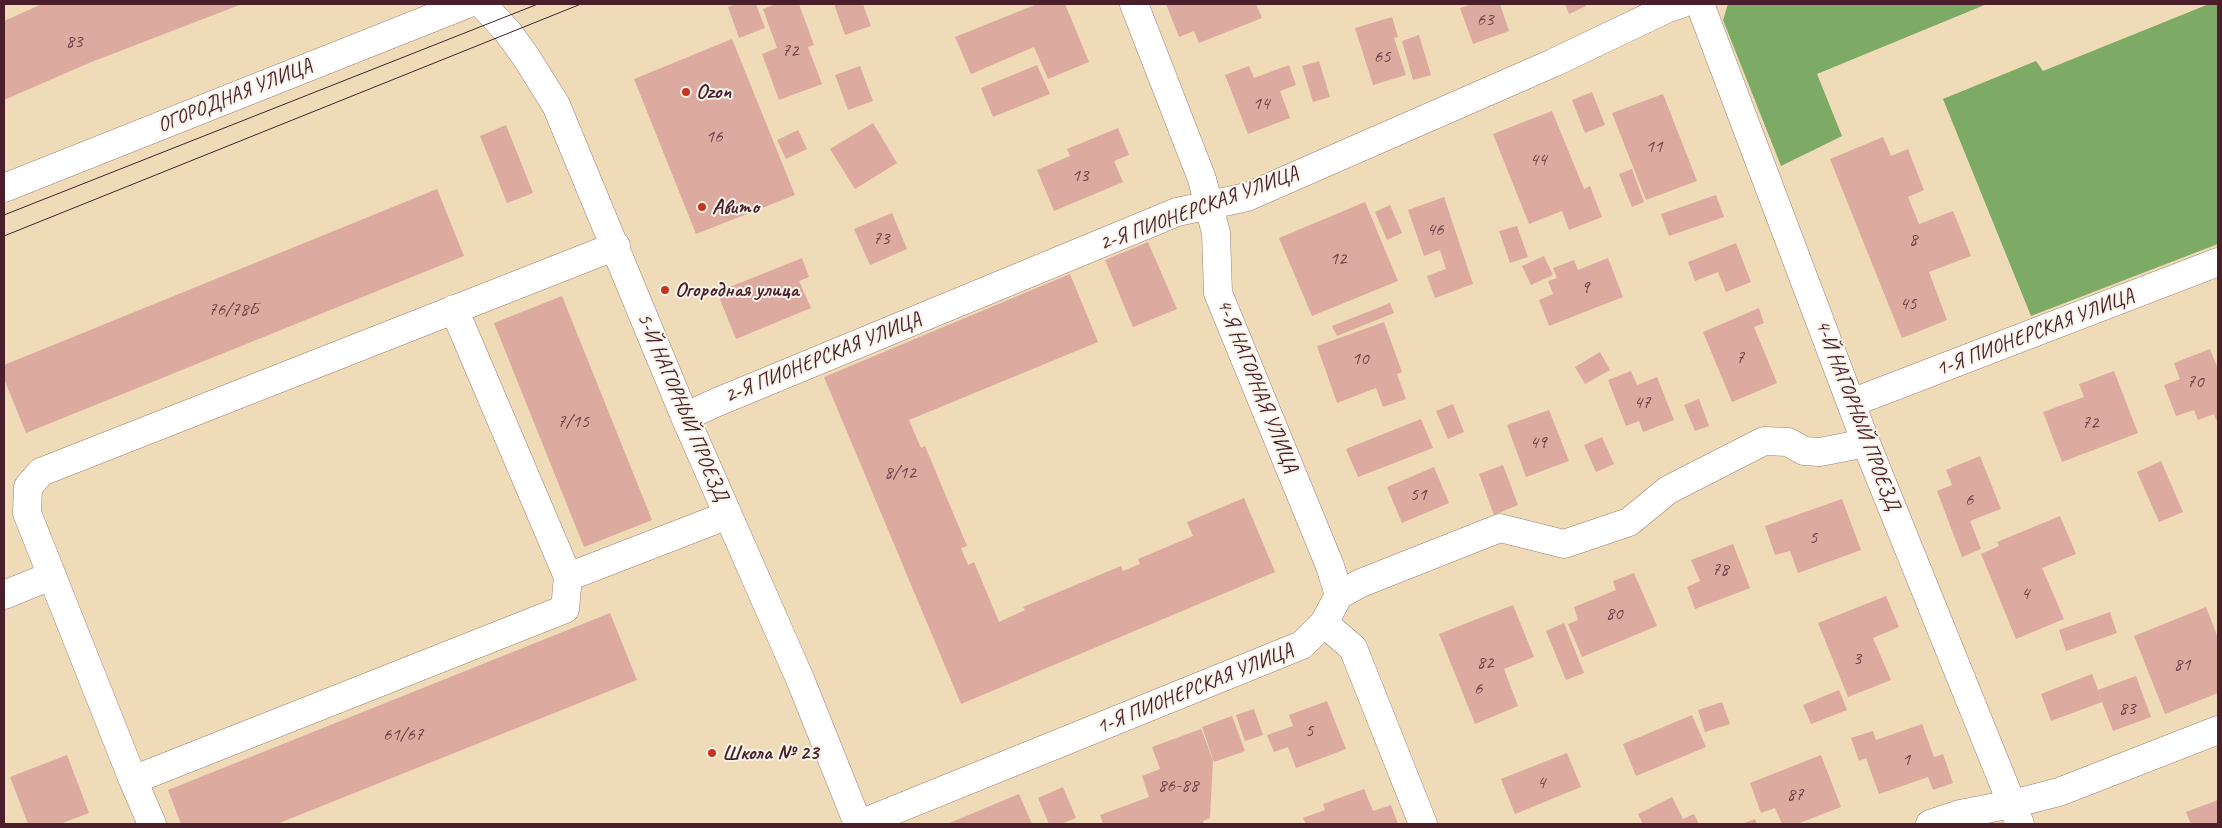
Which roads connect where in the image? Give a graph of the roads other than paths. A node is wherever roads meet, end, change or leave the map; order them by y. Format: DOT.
graph roads {
  1 [pos="467,4"];
  2 [pos="482,4"];
  3 [pos="1134,4"];
  4 [pos="1681,4"];
  5 [pos="1700,4"];
  6 [pos="4,188"];
  7 [pos="1209,205"];
  8 [pos="616,246"];
  9 [pos="2218,262"];
  10 [pos="454,309"];
  11 [pos="1851,403"];
  12 [pos="685,417"];
  13 [pos="1866,444"];
  14 [pos="728,515"];
  15 [pos="51,576"];
  16 [pos="568,577"];
  17 [pos="4,595"];
  18 [pos="1339,595"];
  19 [pos="1324,623"];
  20 [pos="2218,730"];
  21 [pos="133,780"];
  22 [pos="2016,814"];
  23 [pos="152,824"];
  24 [pos="859,824"];
  25 [pos="1423,824"];
  26 [pos="1930,824"];
  1 -- 6 [label="street, ОГОРОДНАЯ УЛИЦА"];
  2 -- 8 [label="street, 5-Й НАГОРНЫЙ ПРОЕЗД"];
  3 -- 7 [label="street, 4-Я НАГОРНАЯ УЛИЦА"];
  4 -- 7 [label="street, 2-Я ПИОНЕРСКАЯ УЛИЦА"];
  5 -- 11 [label="street, 4-Й НАГОРНЫЙ ПРОЕЗД"];
  7 -- 12 [label="street, 2-Я ПИОНЕРСКАЯ УЛИЦА"];
  7 -- 18 [label="street, 4-Я НАГОРНАЯ УЛИЦА"];
  8 -- 10 [label="street"];
  8 -- 12 [label="street, 5-Й НАГОРНЫЙ ПРОЕЗД"];
  9 -- 11 [label="street, 1-Я ПИОНЕРСКАЯ УЛИЦА"];
  10 -- 15 [label="street"];
  10 -- 16 [label="street"];
  11 -- 13 [label="street, 4-Й НАГОРНЫЙ ПРОЕЗД"];
  12 -- 14 [label="street, 5-Й НАГОРНЫЙ ПРОЕЗД"];
  13 -- 18 [label="street"];
  13 -- 22 [label="street, 4-Й НАГОРНЫЙ ПРОЕЗД"];
  14 -- 16 [label="street"];
  14 -- 24 [label="street, 5-Й НАГОРНЫЙ ПРОЕЗД"];
  15 -- 17 [label="street"];
  15 -- 21 [label="street"];
  16 -- 21 [label="street"];
  18 -- 19 [label="street, 1-Я ПИОНЕРСКАЯ УЛИЦА"];
  19 -- 24 [label="street, 1-Я ПИОНЕРСКАЯ УЛИЦА"];
  19 -- 25 [label="street"];
  20 -- 22 [label="street"];
  21 -- 23 [label="street"];
  22 -- 26 [label="street"];
}
